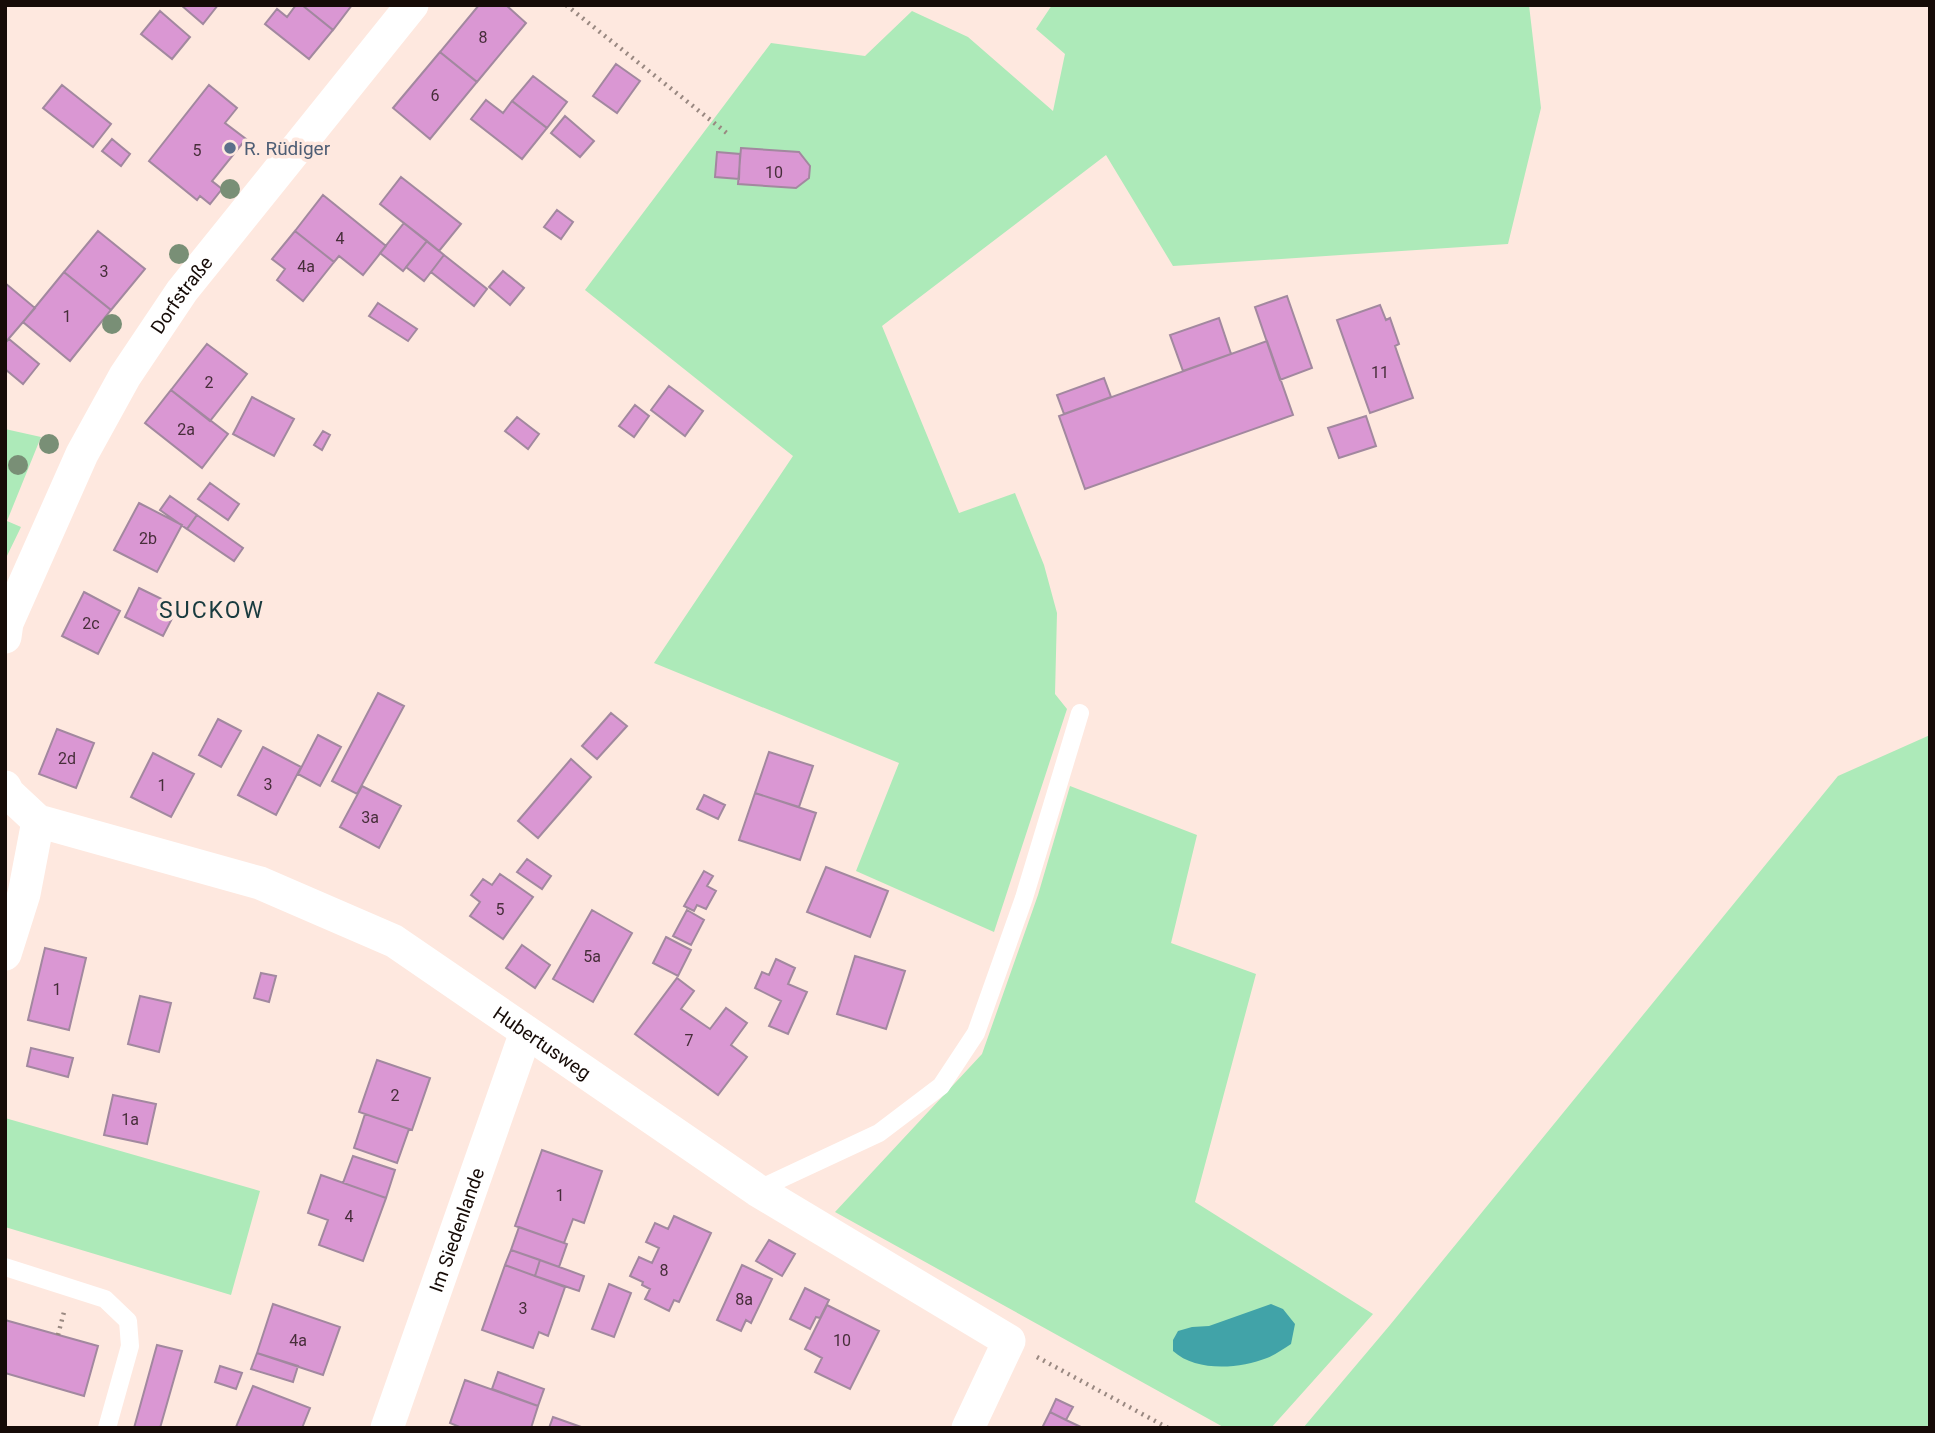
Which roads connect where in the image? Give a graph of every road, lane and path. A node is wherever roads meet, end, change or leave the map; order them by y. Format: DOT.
graph roads {
  1 [pos="412,5"];
  2 [pos="566,5"];
  3 [pos="728,134"];
  4 [pos="6,627"];
  5 [pos="1080,713"];
  6 [pos="5,787"];
  7 [pos="38,821"];
  8 [pos="14,893"];
  9 [pos="5,954"];
  10 [pos="526,1032"];
  11 [pos="757,1190"];
  12 [pos="5,1268"];
  13 [pos="1009,1341"];
  14 [pos="107,1428"];
  15 [pos="387,1428"];
  16 [pos="968,1428"];
  17 [pos="1168,1428"];
  1 -- 4 [label="street, Dorfstraße"];
  2 -- 3 [label="path"];
  5 -- 11 [label="lane"];
  6 -- 7 [label="street"];
  7 -- 8 [label="street"];
  7 -- 10 [label="street, Hubertusweg"];
  8 -- 9 [label="street"];
  10 -- 11 [label="street, Hubertusweg"];
  10 -- 15 [label="street, Im Siedenlande"];
  11 -- 13 [label="street, Hubertusweg"];
  12 -- 14 [label="lane"];
  13 -- 16 [label="street"];
  13 -- 17 [label="path"];
}
